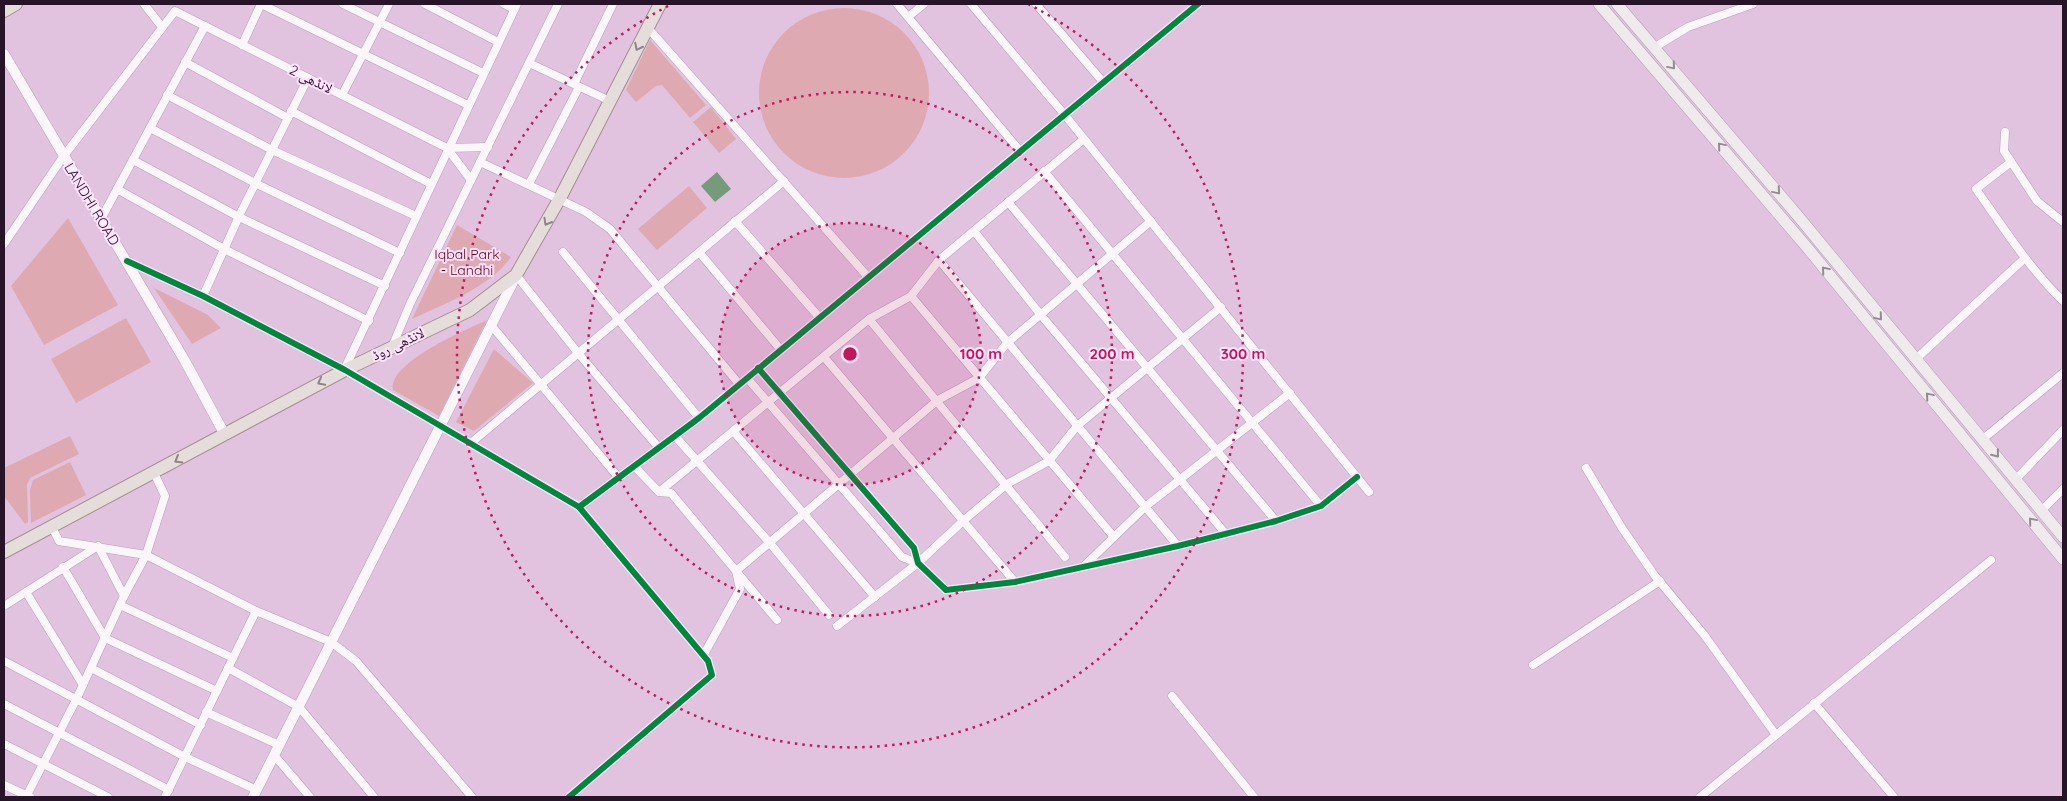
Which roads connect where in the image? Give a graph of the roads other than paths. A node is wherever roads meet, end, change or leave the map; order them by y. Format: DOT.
graph roads {
  1 [pos="16,4"];
  2 [pos="144,4"];
  3 [pos="182,4"];
  4 [pos="261,4"];
  5 [pos="343,4"];
  6 [pos="389,4"];
  7 [pos="425,4"];
  8 [pos="504,4"];
  9 [pos="558,4"];
  10 [pos="613,4"];
  11 [pos="897,4"];
  12 [pos="924,4"];
  13 [pos="971,4"];
  14 [pos="1036,4"];
  15 [pos="1198,4"];
  16 [pos="1599,4"];
  17 [pos="1617,4"];
  18 [pos="1753,4"];
  19 [pos="657,5"];
  20 [pos="516,6"];
  21 [pos="4,11"];
  22 [pos="175,11"];
  23 [pos="908,17"];
  24 [pos="379,22"];
  25 [pos="205,26"];
  26 [pos="162,27"];
  27 [pos="648,28"];
  28 [pos="498,42"];
  29 [pos="242,45"];
  30 [pos="1656,47"];
  31 [pos="4,54"];
  32 [pos="363,54"];
  33 [pos="186,62"];
  34 [pos="529,63"];
  35 [pos="483,73"];
  36 [pos="308,78"];
  37 [pos="1103,82"];
  38 [pos="576,86"];
  39 [pos="342,95"];
  40 [pos="167,96"];
  41 [pos="610,101"];
  42 [pos="468,105"];
  43 [pos="290,114"];
  44 [pos="1064,114"];
  45 [pos="150,128"];
  46 [pos="2005,132"];
  47 [pos="1084,139"];
  48 [pos="488,147"];
  49 [pos="448,148"];
  50 [pos="272,150"];
  51 [pos="1020,151"];
  52 [pos="63,157"];
  53 [pos="132,160"];
  54 [pos="480,162"];
  55 [pos="2011,162"];
  56 [pos="1044,171"];
  57 [pos="471,180"];
  58 [pos="784,181"];
  59 [pos="255,183"];
  60 [pos="431,184"];
  61 [pos="529,184"];
  62 [pos="117,189"];
  63 [pos="560,198"];
  64 [pos="1008,202"];
  65 [pos="416,216"];
  66 [pos="239,217"];
  67 [pos="101,219"];
  68 [pos="735,221"];
  69 [pos="1151,222"];
  70 [pos="2063,222"];
  71 [pos="974,231"];
  72 [pos="4,244"];
  73 [pos="224,249"];
  74 [pos="563,252"];
  75 [pos="698,252"];
  76 [pos="400,253"];
  77 [pos="1112,253"];
  78 [pos="2025,258"];
  79 [pos="939,260"];
  80 [pos="127,261"];
  81 [pos="516,275"];
  82 [pos="868,277"];
  83 [pos="1076,284"];
  84 [pos="385,286"];
  85 [pos="657,286"];
  86 [pos="203,296"];
  87 [pos="911,296"];
  88 [pos="2063,301"];
  89 [pos="1220,307"];
  90 [pos="1040,314"];
  91 [pos="819,318"];
  92 [pos="618,319"];
  93 [pos="869,319"];
  94 [pos="369,320"];
  95 [pos="491,325"];
  96 [pos="1183,339"];
  97 [pos="1007,343"];
  98 [pos="392,347"];
  99 [pos="781,350"];
  100 [pos="578,353"];
  101 [pos="824,357"];
  102 [pos="1916,358"];
  103 [pos="758,368"];
  104 [pos="1147,368"];
  105 [pos="345,370"];
  106 [pos="2063,373"];
  107 [pos="747,378"];
  108 [pos="979,378"];
  109 [pos="739,384"];
  110 [pos="542,385"];
  111 [pos="1290,393"];
  112 [pos="780,394"];
  113 [pos="1111,398"];
  114 [pos="938,400"];
  115 [pos="769,403"];
  116 [pos="699,418"];
  117 [pos="1252,422"];
  118 [pos="441,425"];
  119 [pos="1077,426"];
  120 [pos="2063,430"];
  121 [pos="734,432"];
  122 [pos="224,433"];
  123 [pos="675,436"];
  124 [pos="892,438"];
  125 [pos="1983,439"];
  126 [pos="471,442"];
  127 [pos="659,448"];
  128 [pos="1216,450"];
  129 [pos="699,461"];
  130 [pos="1049,461"];
  131 [pos="634,466"];
  132 [pos="1586,468"];
  133 [pos="154,473"];
  134 [pos="850,473"];
  135 [pos="1357,477"];
  136 [pos="619,478"];
  137 [pos="1180,478"];
  138 [pos="2016,479"];
  139 [pos="838,483"];
  140 [pos="1007,484"];
  141 [pos="2063,489"];
  142 [pos="659,492"];
  143 [pos="1368,492"];
  144 [pos="1145,506"];
  145 [pos="1321,506"];
  146 [pos="578,507"];
  147 [pos="2041,511"];
  148 [pos="802,514"];
  149 [pos="963,521"];
  150 [pos="1276,521"];
  151 [pos="52,527"];
  152 [pos="1226,534"];
  153 [pos="1114,537"];
  154 [pos="2063,537"];
  155 [pos="769,542"];
  156 [pos="98,546"];
  157 [pos="1178,546"];
  158 [pos="4,552"];
  159 [pos="146,554"];
  160 [pos="1065,558"];
  161 [pos="2063,559"];
  162 [pos="1991,560"];
  163 [pos="918,563"];
  164 [pos="63,567"];
  165 [pos="1083,567"];
  166 [pos="736,571"];
  167 [pos="1660,581"];
  168 [pos="1015,582"];
  169 [pos="26,592"];
  170 [pos="124,596"];
  171 [pos="875,597"];
  172 [pos="120,605"];
  173 [pos="4,606"];
  174 [pos="256,611"];
  175 [pos="829,615"];
  176 [pos="777,620"];
  177 [pos="837,626"];
  178 [pos="105,638"];
  179 [pos="331,642"];
  180 [pos="703,656"];
  181 [pos="233,658"];
  182 [pos="4,661"];
  183 [pos="1533,665"];
  184 [pos="91,668"];
  185 [pos="228,668"];
  186 [pos="83,685"];
  187 [pos="217,690"];
  188 [pos="1172,696"];
  189 [pos="76,700"];
  190 [pos="1814,703"];
  191 [pos="4,704"];
  192 [pos="299,707"];
  193 [pos="206,712"];
  194 [pos="201,724"];
  195 [pos="59,733"];
  196 [pos="1776,735"];
  197 [pos="4,744"];
  198 [pos="277,750"];
  199 [pos="185,757"];
  200 [pos="44,764"];
  201 [pos="4,784"];
  202 [pos="167,794"];
  203 [pos="255,794"];
  204 [pos="28,797"];
  205 [pos="108,797"];
  206 [pos="310,797"];
  207 [pos="374,797"];
  208 [pos="472,797"];
  209 [pos="569,797"];
  210 [pos="1254,797"];
  211 [pos="1700,797"];
  212 [pos="1894,797"];
  1 -- 21 [label="main road"];
  2 -- 26 [label="street"];
  3 -- 22 [label="street"];
  4 -- 29 [label="street"];
  4 -- 32 [label="street"];
  5 -- 24 [label="street"];
  6 -- 24 [label="street"];
  7 -- 28 [label="street"];
  8 -- 20 [label="street"];
  9 -- 34 [label="street"];
  10 -- 38 [label="street"];
  11 -- 23 [label="street"];
  12 -- 23 [label="street"];
  13 -- 44 [label="street"];
  14 -- 37 [label="street"];
  15 -- 37 [label="street"];
  161 -- 16 [label="main road, one-way"];
  17 -- 30 [label="main road"];
  18 -- 30 [label="street"];
  19 -- 27 [label="main road, لانڈھی روڈ"];
  20 -- 28 [label="street"];
  22 -- 25 [label="street, لانڈھی 2"];
  22 -- 26 [label="street"];
  23 -- 51 [label="street"];
  24 -- 32 [label="street"];
  24 -- 35 [label="street"];
  25 -- 29 [label="street, لانڈھی 2"];
  25 -- 33 [label="street"];
  26 -- 52 [label="street"];
  27 -- 41 [label="main road, لانڈھی روڈ, one-way"];
  27 -- 58 [label="street"];
  28 -- 35 [label="street"];
  29 -- 36 [label="street, لانڈھی 2"];
  30 -- 102 [label="main road, one-way"];
  31 -- 52 [label="street, LANDHI ROAD"];
  32 -- 39 [label="street"];
  32 -- 42 [label="street"];
  33 -- 40 [label="street"];
  33 -- 43 [label="street"];
  34 -- 38 [label="street"];
  34 -- 48 [label="street"];
  35 -- 42 [label="street"];
  36 -- 39 [label="street, لانڈھی 2"];
  36 -- 43 [label="street"];
  37 -- 44 [label="street"];
  38 -- 41 [label="street"];
  38 -- 61 [label="street"];
  39 -- 49 [label="street, لانڈھی 2"];
  40 -- 45 [label="street"];
  40 -- 50 [label="street"];
  41 -- 63 [label="main road, لانڈھی روڈ"];
  42 -- 49 [label="street"];
  43 -- 50 [label="street"];
  43 -- 60 [label="street"];
  44 -- 47 [label="street"];
  44 -- 51 [label="street"];
  45 -- 53 [label="street"];
  45 -- 59 [label="street"];
  46 -- 55 [label="street"];
  47 -- 56 [label="street"];
  47 -- 69 [label="street"];
  48 -- 49 [label="street"];
  48 -- 54 [label="street"];
  49 -- 57 [label="street"];
  49 -- 60 [label="street"];
  50 -- 59 [label="street"];
  50 -- 65 [label="street"];
  51 -- 82 [label="street"];
  52 -- 67 [label="street, LANDHI ROAD"];
  52 -- 72 [label="street"];
  53 -- 62 [label="street"];
  53 -- 66 [label="street"];
  54 -- 57 [label="street"];
  54 -- 61 [label="street"];
  55 -- 70 [label="street"];
  55 -- 78 [label="street"];
  56 -- 64 [label="street"];
  56 -- 77 [label="street"];
  57 -- 98 [label="street"];
  58 -- 68 [label="street"];
  58 -- 82 [label="street"];
  59 -- 66 [label="street"];
  59 -- 76 [label="street"];
  60 -- 65 [label="street"];
  61 -- 63 [label="street"];
  62 -- 67 [label="street"];
  62 -- 73 [label="street"];
  63 -- 81 [label="main road, لانڈھی روڈ, one-way"];
  63 -- 85 [label="street"];
  64 -- 71 [label="street"];
  64 -- 83 [label="street"];
  65 -- 76 [label="street"];
  66 -- 73 [label="street"];
  66 -- 84 [label="street"];
  67 -- 80 [label="street, LANDHI ROAD"];
  68 -- 75 [label="street"];
  68 -- 91 [label="street"];
  69 -- 77 [label="street"];
  69 -- 89 [label="street"];
  71 -- 79 [label="street"];
  71 -- 90 [label="street"];
  73 -- 86 [label="street"];
  73 -- 94 [label="street"];
  74 -- 92 [label="street"];
  75 -- 85 [label="street"];
  75 -- 99 [label="street"];
  76 -- 84 [label="street"];
  77 -- 83 [label="street"];
  77 -- 96 [label="street"];
  78 -- 88 [label="street"];
  78 -- 102 [label="street"];
  79 -- 87 [label="street"];
  79 -- 97 [label="street"];
  80 -- 86 [label="street"];
  80 -- 122 [label="street, LANDHI ROAD"];
  81 -- 95 [label="street"];
  81 -- 98 [label="main road, لانڈھی روڈ"];
  81 -- 100 [label="street"];
  82 -- 91 [label="street"];
  83 -- 90 [label="street"];
  83 -- 104 [label="street"];
  84 -- 94 [label="street"];
  85 -- 92 [label="street"];
  85 -- 109 [label="street"];
  86 -- 105 [label="street"];
  87 -- 93 [label="street"];
  87 -- 108 [label="street"];
  89 -- 96 [label="street"];
  89 -- 111 [label="street"];
  90 -- 97 [label="street"];
  90 -- 113 [label="street"];
  91 -- 99 [label="street"];
  92 -- 100 [label="street"];
  92 -- 116 [label="street"];
  93 -- 101 [label="street"];
  93 -- 114 [label="street"];
  94 -- 105 [label="street"];
  95 -- 110 [label="street"];
  95 -- 118 [label="street"];
  96 -- 104 [label="street"];
  96 -- 117 [label="street"];
  97 -- 108 [label="street"];
  97 -- 119 [label="street"];
  98 -- 105 [label="main road, لانڈھی روڈ"];
  99 -- 103 [label="street"];
  100 -- 110 [label="street"];
  100 -- 127 [label="street"];
  101 -- 112 [label="street"];
  101 -- 124 [label="street"];
  102 -- 125 [label="main road"];
  103 -- 107 [label="street"];
  103 -- 112 [label="street"];
  104 -- 113 [label="street"];
  104 -- 128 [label="street"];
  105 -- 118 [label="street"];
  105 -- 122 [label="main road, لانڈھی روڈ, one-way"];
  106 -- 125 [label="street"];
  107 -- 109 [label="street"];
  107 -- 115 [label="street"];
  108 -- 114 [label="street"];
  108 -- 130 [label="street"];
  109 -- 116 [label="street"];
  110 -- 126 [label="street"];
  110 -- 136 [label="street"];
  111 -- 117 [label="street"];
  111 -- 135 [label="street"];
  112 -- 115 [label="street"];
  112 -- 134 [label="street"];
  113 -- 119 [label="street"];
  113 -- 137 [label="street"];
  114 -- 124 [label="street"];
  114 -- 140 [label="street"];
  115 -- 121 [label="street"];
  115 -- 139 [label="street"];
  116 -- 123 [label="street"];
  117 -- 128 [label="street"];
  117 -- 145 [label="street"];
  118 -- 126 [label="street"];
  118 -- 179 [label="street"];
  119 -- 130 [label="street"];
  119 -- 144 [label="street"];
  120 -- 138 [label="street"];
  121 -- 129 [label="street"];
  121 -- 148 [label="street"];
  122 -- 133 [label="main road, لانڈھی روڈ, one-way"];
  123 -- 127 [label="street"];
  123 -- 129 [label="street"];
  124 -- 134 [label="street"];
  124 -- 149 [label="street"];
  125 -- 138 [label="main road, one-way"];
  126 -- 146 [label="street"];
  127 -- 131 [label="street"];
  128 -- 137 [label="street"];
  128 -- 150 [label="street"];
  129 -- 142 [label="street"];
  129 -- 155 [label="street"];
  130 -- 140 [label="street"];
  130 -- 153 [label="street"];
  131 -- 136 [label="street"];
  131 -- 142 [label="street"];
  132 -- 167 [label="street"];
  133 -- 151 [label="main road, لانڈھی روڈ"];
  133 -- 159 [label="street"];
  134 -- 139 [label="street"];
  134 -- 163 [label="street"];
  135 -- 143 [label="street"];
  135 -- 145 [label="street"];
  136 -- 146 [label="street"];
  137 -- 144 [label="street"];
  137 -- 152 [label="street"];
  138 -- 147 [label="main road"];
  139 -- 148 [label="street"];
  139 -- 163 [label="street"];
  140 -- 149 [label="street"];
  140 -- 160 [label="street"];
  141 -- 147 [label="street"];
  142 -- 166 [label="street"];
  144 -- 153 [label="street"];
  144 -- 157 [label="street"];
  145 -- 150 [label="street"];
  146 -- 180 [label="street"];
  147 -- 154 [label="main road"];
  148 -- 155 [label="street"];
  148 -- 171 [label="street"];
  149 -- 163 [label="street"];
  149 -- 168 [label="street"];
  150 -- 152 [label="street"];
  151 -- 156 [label="street"];
  151 -- 158 [label="main road, لانڈھی روڈ"];
  152 -- 157 [label="street"];
  153 -- 165 [label="street"];
  155 -- 166 [label="street"];
  155 -- 175 [label="street"];
  156 -- 159 [label="street"];
  156 -- 164 [label="street"];
  156 -- 170 [label="street"];
  157 -- 165 [label="street"];
  159 -- 170 [label="street"];
  159 -- 174 [label="street"];
  162 -- 190 [label="street"];
  163 -- 168 [label="street"];
  163 -- 171 [label="street"];
  164 -- 169 [label="street"];
  164 -- 178 [label="street"];
  165 -- 168 [label="street"];
  166 -- 176 [label="street"];
  166 -- 180 [label="street"];
  167 -- 183 [label="street"];
  167 -- 196 [label="street"];
  169 -- 173 [label="street"];
  169 -- 186 [label="street"];
  170 -- 172 [label="street"];
  171 -- 177 [label="street"];
  172 -- 178 [label="street"];
  172 -- 181 [label="street"];
  174 -- 179 [label="street"];
  174 -- 181 [label="street"];
  178 -- 184 [label="street"];
  178 -- 187 [label="street"];
  179 -- 192 [label="street"];
  179 -- 208 [label="street"];
  180 -- 209 [label="street"];
  181 -- 185 [label="street"];
  182 -- 189 [label="street"];
  184 -- 186 [label="street"];
  184 -- 194 [label="street"];
  185 -- 187 [label="street"];
  185 -- 192 [label="street"];
  186 -- 189 [label="street"];
  187 -- 193 [label="street"];
  188 -- 210 [label="street"];
  189 -- 195 [label="street"];
  189 -- 199 [label="street"];
  190 -- 196 [label="street"];
  190 -- 212 [label="street"];
  191 -- 195 [label="street"];
  192 -- 198 [label="street"];
  192 -- 207 [label="street"];
  193 -- 194 [label="street"];
  193 -- 198 [label="street"];
  194 -- 199 [label="street"];
  195 -- 200 [label="street"];
  195 -- 202 [label="street"];
  196 -- 211 [label="street"];
  197 -- 200 [label="street"];
  198 -- 203 [label="street"];
  198 -- 206 [label="street"];
  199 -- 202 [label="street"];
  199 -- 203 [label="street"];
  200 -- 204 [label="street"];
  200 -- 205 [label="street"];
  201 -- 204 [label="street"];
}
